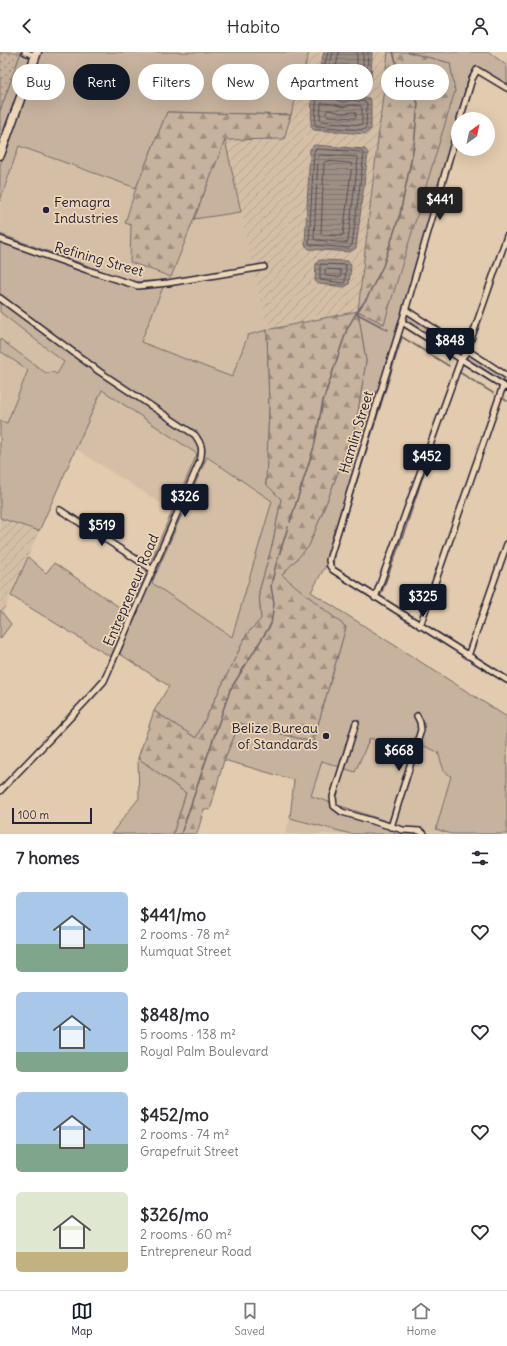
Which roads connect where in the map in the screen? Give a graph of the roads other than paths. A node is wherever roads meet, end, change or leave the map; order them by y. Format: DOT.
graph roads {
  1 [pos="25,52"];
  2 [pos="36,54"];
  3 [pos="507,88"];
  4 [pos="462,112"];
  5 [pos="451,152"];
  6 [pos="0,155"];
  7 [pos="507,236"];
  8 [pos="0,239"];
  9 [pos="264,267"];
  10 [pos="0,298"];
  11 [pos="406,310"];
  12 [pos="402,322"];
  13 [pos="467,351"];
  14 [pos="460,359"];
  15 [pos="507,376"];
  16 [pos="505,387"];
  17 [pos="60,510"];
  18 [pos="507,544"];
  19 [pos="152,570"];
  20 [pos="375,598"];
  21 [pos="420,626"];
  22 [pos="468,656"];
  23 [pos="507,680"];
  24 [pos="417,716"];
  25 [pos="356,723"];
  26 [pos="0,790"];
  27 [pos="391,827"];
  28 [pos="424,834"];
  1 -- 2 [label="street"];
  2 -- 6 [label="main road"];
  3 -- 4 [label="street"];
  5 -- 11 [label="street, Hamlin Street"];
  7 -- 13 [label="street"];
  8 -- 9 [label="street, Refining Street"];
  10 -- 19 [label="street, Entrepreneur Road"];
  11 -- 12 [label="street, Hamlin Street"];
  11 -- 13 [label="street"];
  12 -- 14 [label="street"];
  12 -- 20 [label="street, Hamlin Street"];
  13 -- 14 [label="street"];
  13 -- 15 [label="street"];
  14 -- 16 [label="street"];
  14 -- 20 [label="street"];
  16 -- 21 [label="street"];
  17 -- 19 [label="street"];
  18 -- 22 [label="street"];
  19 -- 26 [label="street, Entrepreneur Road"];
  20 -- 21 [label="street"];
  21 -- 22 [label="street"];
  22 -- 23 [label="street"];
  24 -- 27 [label="street"];
  25 -- 27 [label="street"];
  27 -- 28 [label="street"];
}
